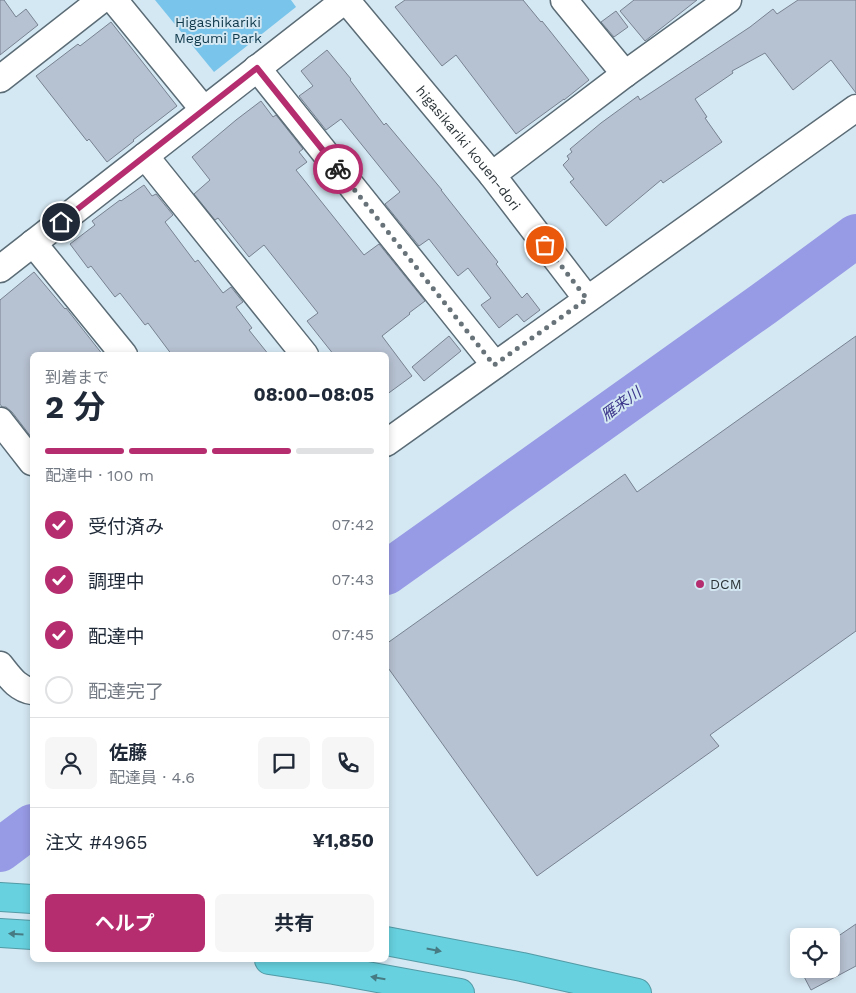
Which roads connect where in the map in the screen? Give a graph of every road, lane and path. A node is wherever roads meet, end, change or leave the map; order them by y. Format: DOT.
graph roads {
  1 [pos="101,0"];
  2 [pos="114,0"];
  3 [pos="345,0"];
  4 [pos="564,0"];
  5 [pos="728,0"];
  6 [pos="257,68"];
  7 [pos="625,74"];
  8 [pos="0,79"];
  9 [pos="856,108"];
  10 [pos="204,110"];
  11 [pos="144,156"];
  12 [pos="492,175"];
  13 [pos="33,243"];
  14 [pos="0,269"];
  15 [pos="587,299"];
  16 [pos="122,352"];
  17 [pos="303,352"];
  18 [pos="494,365"];
  19 [pos="0,422"];
  20 [pos="389,441"];
  21 [pos="30,460"];
  22 [pos="0,665"];
  23 [pos="30,690"];
  24 [pos="0,897"];
  25 [pos="30,899"];
  26 [pos="0,933"];
  27 [pos="30,935"];
  28 [pos="389,942"];
  29 [pos="281,962"];
  30 [pos="460,993"];
  31 [pos="637,993"];
  1 -- 8 [label="street"];
  2 -- 10 [label="street"];
  3 -- 6 [label="street"];
  3 -- 12 [label="street, higasikariki kouen-dori"];
  4 -- 7 [label="street"];
  5 -- 7 [label="street"];
  6 -- 10 [label="street"];
  6 -- 18 [label="street"];
  7 -- 12 [label="street"];
  9 -- 15 [label="street"];
  10 -- 11 [label="street"];
  11 -- 13 [label="street"];
  11 -- 17 [label="street"];
  12 -- 15 [label="street, higasikariki kouen-dori"];
  13 -- 14 [label="street"];
  13 -- 16 [label="street"];
  15 -- 18 [label="street"];
  18 -- 20 [label="street"];
  19 -- 21 [label="street"];
  22 -- 23 [label="street"];
  24 -- 25 [label="highway"];
  27 -- 26 [label="highway, one-way"];
  28 -- 31 [label="highway, one-way"];
  30 -- 29 [label="highway, one-way"];
}
